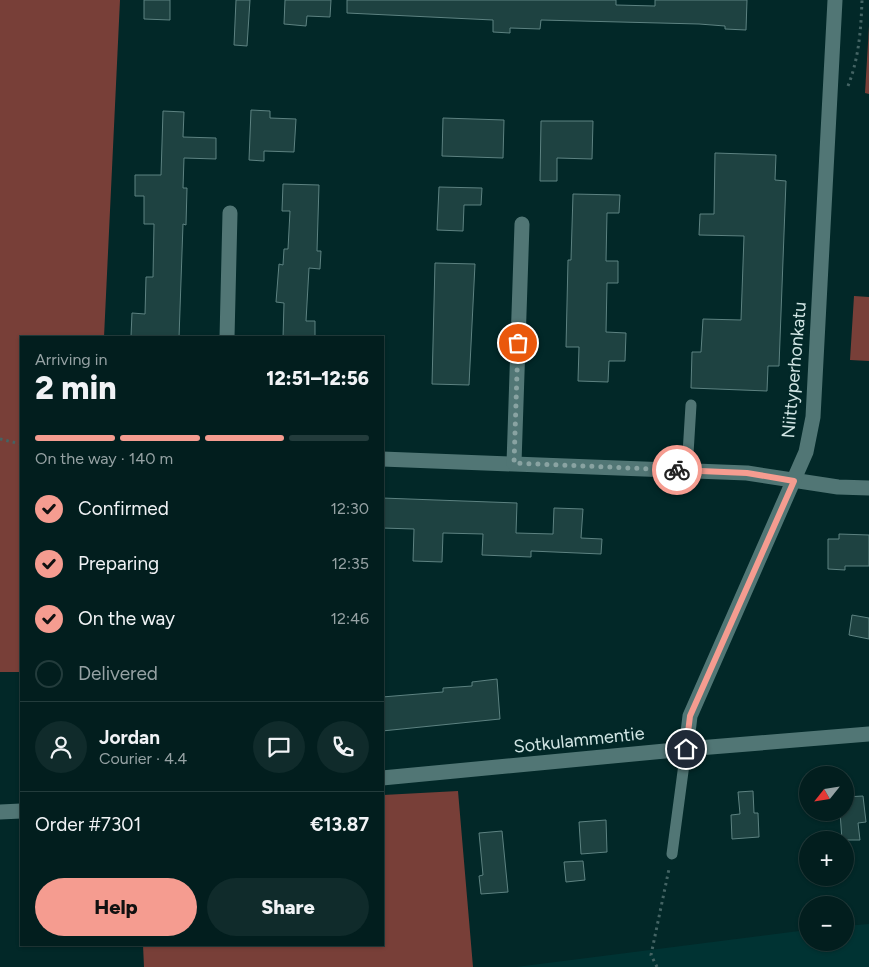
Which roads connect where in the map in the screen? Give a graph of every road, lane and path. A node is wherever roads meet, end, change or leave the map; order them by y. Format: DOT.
graph roads {
  1 [pos="835,0"];
  2 [pos="230,213"];
  3 [pos="522,224"];
  4 [pos="227,336"];
  5 [pos="691,404"];
  6 [pos="0,439"];
  7 [pos="20,444"];
  8 [pos="384,459"];
  9 [pos="514,463"];
  10 [pos="687,470"];
  11 [pos="794,481"];
  12 [pos="869,488"];
  13 [pos="869,734"];
  14 [pos="686,749"];
  15 [pos="384,778"];
  16 [pos="20,811"];
  17 [pos="0,812"];
  18 [pos="672,854"];
  19 [pos="657,967"];
  1 -- 11 [label="street, Niittyperhonkatu"];
  2 -- 4 [label="street"];
  3 -- 9 [label="street"];
  5 -- 10 [label="lane"];
  6 -- 7 [label="path"];
  8 -- 9 [label="street"];
  9 -- 10 [label="street"];
  10 -- 11 [label="street"];
  11 -- 12 [label="street"];
  11 -- 14 [label="street, Niittyperhonkatu"];
  13 -- 14 [label="street, Sotkulammentie"];
  14 -- 15 [label="street, Sotkulammentie"];
  14 -- 18 [label="lane"];
  16 -- 17 [label="street"];
  18 -- 19 [label="path"];
}
